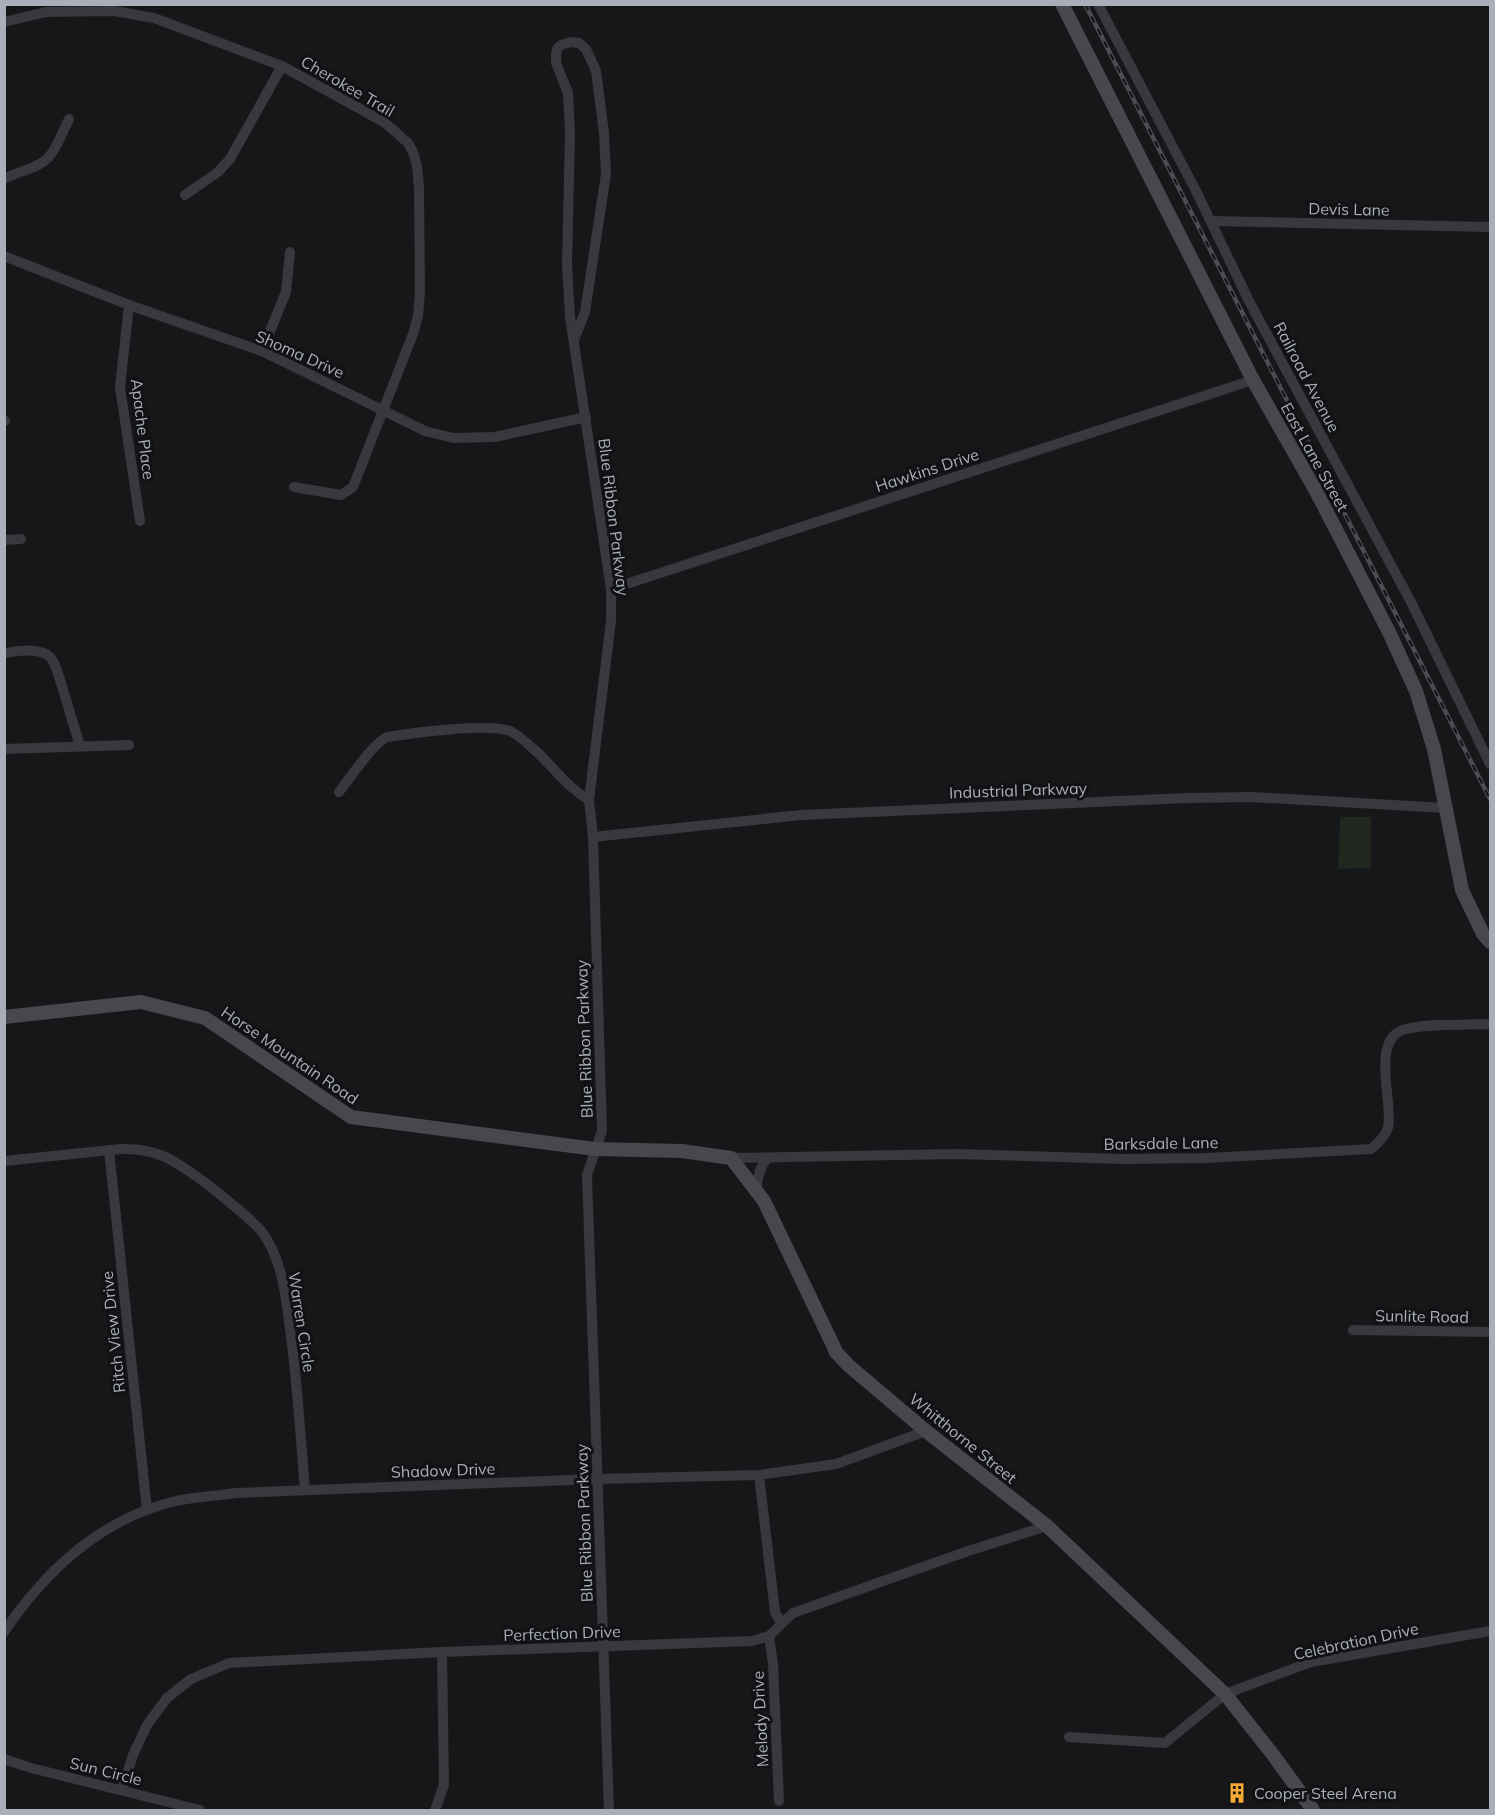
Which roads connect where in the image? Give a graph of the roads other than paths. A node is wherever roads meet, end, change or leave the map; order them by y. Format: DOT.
graph roads {
  1 [pos="1062,4"];
  2 [pos="1098,4"];
  3 [pos="44,8"];
  4 [pos="4,22"];
  5 [pos="282,66"];
  6 [pos="69,119"];
  7 [pos="4,179"];
  8 [pos="185,195"];
  9 [pos="1213,226"];
  10 [pos="1491,227"];
  11 [pos="290,252"];
  12 [pos="4,256"];
  13 [pos="129,305"];
  14 [pos="574,340"];
  15 [pos="262,351"];
  16 [pos="1253,380"];
  17 [pos="384,409"];
  18 [pos="586,417"];
  19 [pos="294,487"];
  20 [pos="140,521"];
  21 [pos="21,538"];
  22 [pos="4,540"];
  23 [pos="611,590"];
  24 [pos="6,653"];
  25 [pos="129,745"];
  26 [pos="80,747"];
  27 [pos="4,749"];
  28 [pos="1491,764"];
  29 [pos="339,792"];
  30 [pos="589,800"];
  31 [pos="1446,808"];
  32 [pos="593,837"];
  33 [pos="1491,942"];
  34 [pos="4,1017"];
  35 [pos="1491,1024"];
  36 [pos="595,1149"];
  37 [pos="109,1150"];
  38 [pos="731,1158"];
  39 [pos="767,1158"];
  40 [pos="4,1161"];
  41 [pos="757,1191"];
  42 [pos="1353,1330"];
  43 [pos="1491,1332"];
  44 [pos="926,1431"];
  45 [pos="759,1475"];
  46 [pos="597,1479"];
  47 [pos="305,1490"];
  48 [pos="147,1510"];
  49 [pos="1047,1526"];
  50 [pos="781,1623"];
  51 [pos="1491,1631"];
  52 [pos="4,1632"];
  53 [pos="769,1636"];
  54 [pos="603,1647"];
  55 [pos="442,1652"];
  56 [pos="1225,1694"];
  57 [pos="1069,1737"];
  58 [pos="4,1759"];
  59 [pos="122,1790"];
  60 [pos="779,1801"];
  61 [pos="200,1810"];
  62 [pos="435,1810"];
  63 [pos="609,1810"];
  64 [pos="1313,1810"];
  1 -- 16 [label="street, East Lane Street"];
  2 -- 9 [label="street, Railroad Avenue"];
  3 -- 4 [label="street, Cherokee Trail"];
  3 -- 5 [label="street, Cherokee Trail"];
  5 -- 8 [label="street"];
  5 -- 17 [label="street, Cherokee Trail"];
  6 -- 7 [label="street"];
  9 -- 10 [label="street, Devis Lane"];
  9 -- 28 [label="street, Railroad Avenue"];
  11 -- 15 [label="street"];
  12 -- 13 [label="street, Shoma Drive"];
  13 -- 15 [label="street, Shoma Drive"];
  13 -- 20 [label="street, Apache Place"];
  14 -- 14 [label="street, Blue Ribbon Parkway"];
  14 -- 18 [label="street, Blue Ribbon Parkway"];
  15 -- 17 [label="street, Shoma Drive"];
  16 -- 23 [label="street, Hawkins Drive"];
  16 -- 31 [label="street, East Lane Street"];
  17 -- 18 [label="street, Shoma Drive"];
  17 -- 19 [label="street, Cherokee Trail"];
  18 -- 23 [label="street, Blue Ribbon Parkway"];
  21 -- 22 [label="street"];
  23 -- 30 [label="street, Blue Ribbon Parkway"];
  24 -- 26 [label="street"];
  25 -- 26 [label="street"];
  26 -- 27 [label="street"];
  29 -- 30 [label="street"];
  30 -- 32 [label="street, Blue Ribbon Parkway"];
  31 -- 32 [label="street, Industrial Parkway"];
  31 -- 33 [label="street, East Lane Street"];
  32 -- 36 [label="street, Blue Ribbon Parkway"];
  34 -- 36 [label="street, Horse Mountain Road"];
  35 -- 39 [label="street, Barksdale Lane"];
  36 -- 38 [label="street"];
  36 -- 46 [label="street, Blue Ribbon Parkway"];
  37 -- 40 [label="street, Warren Circle"];
  37 -- 47 [label="street, Warren Circle"];
  37 -- 48 [label="street, Ritch View Drive"];
  38 -- 39 [label="street, Barksdale Lane"];
  38 -- 41 [label="street, Whitthorne Street"];
  39 -- 41 [label="street"];
  41 -- 44 [label="street, Whitthorne Street"];
  42 -- 43 [label="street, Sunlite Road"];
  44 -- 45 [label="street, Shadow Drive"];
  44 -- 49 [label="street, Whitthorne Street"];
  45 -- 46 [label="street, Shadow Drive"];
  45 -- 50 [label="street"];
  46 -- 47 [label="street, Shadow Drive"];
  46 -- 54 [label="street, Blue Ribbon Parkway"];
  47 -- 48 [label="street, Shadow Drive"];
  48 -- 52 [label="street, Shadow Drive"];
  49 -- 50 [label="street"];
  49 -- 56 [label="street, Whitthorne Street"];
  50 -- 53 [label="street"];
  51 -- 56 [label="street, Celebration Drive"];
  53 -- 54 [label="street, Perfection Drive"];
  53 -- 60 [label="street, Melody Drive"];
  54 -- 55 [label="street, Perfection Drive"];
  54 -- 63 [label="street, Blue Ribbon Parkway"];
  55 -- 59 [label="street, Perfection Drive"];
  55 -- 62 [label="street"];
  56 -- 57 [label="street, Celebration Drive"];
  56 -- 64 [label="street, Whitthorne Street"];
  58 -- 59 [label="street, Sun Circle"];
  59 -- 61 [label="street, Sun Circle"];
}
